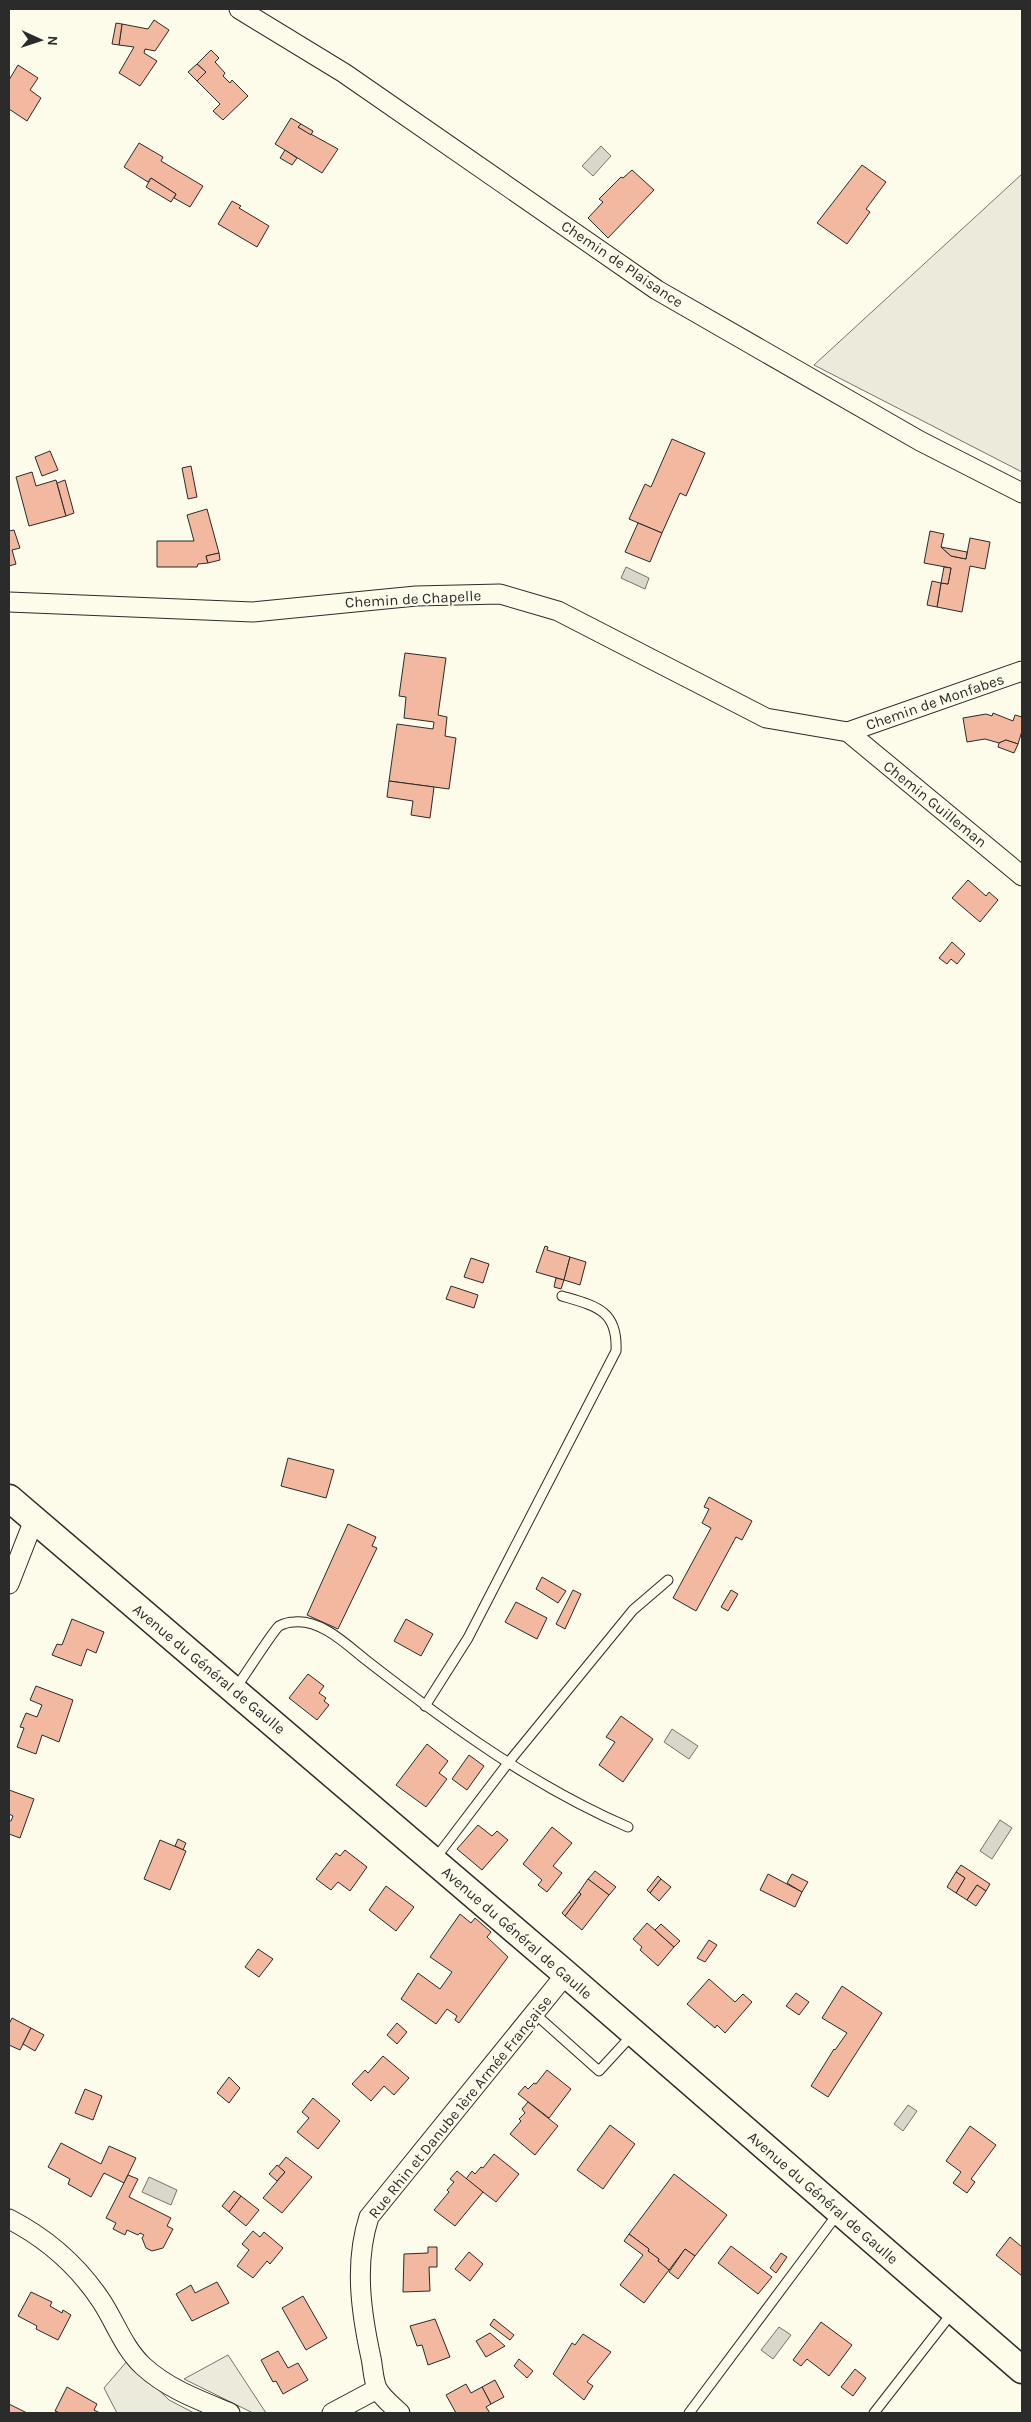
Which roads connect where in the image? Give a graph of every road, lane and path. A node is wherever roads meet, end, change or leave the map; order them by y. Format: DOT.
graph roads {
  1 [pos="239,9"];
  2 [pos="1022,493"];
  3 [pos="9,602"];
  4 [pos="1022,671"];
  5 [pos="848,732"];
  6 [pos="1022,876"];
  7 [pos="562,1296"];
  8 [pos="9,1498"];
  9 [pos="34,1520"];
  10 [pos="668,1580"];
  11 [pos="9,1584"];
  12 [pos="234,1691"];
  13 [pos="425,1706"];
  14 [pos="508,1763"];
  15 [pos="628,1827"];
  16 [pos="434,1861"];
  17 [pos="566,1974"];
  18 [pos="534,2013"];
  19 [pos="634,2033"];
  20 [pos="839,2212"];
  21 [pos="9,2219"];
  22 [pos="954,2311"];
  23 [pos="1022,2370"];
  24 [pos="377,2389"];
  25 [pos="230,2413"];
  26 [pos="332,2413"];
  27 [pos="400,2413"];
  28 [pos="689,2413"];
  29 [pos="874,2413"];
  1 -- 2 [label="street, Chemin de Plaisance"];
  3 -- 5 [label="street, Chemin de Chapelle"];
  4 -- 5 [label="street, Chemin de Monfabes"];
  5 -- 6 [label="street, Chemin Guilleman"];
  7 -- 13 [label="lane"];
  8 -- 9 [label="main road, Avenue du Général de Gaulle"];
  9 -- 11 [label="street"];
  9 -- 12 [label="main road, Avenue du Général de Gaulle"];
  10 -- 14 [label="lane"];
  12 -- 13 [label="lane"];
  12 -- 16 [label="main road, Avenue du Général de Gaulle"];
  13 -- 14 [label="lane"];
  14 -- 15 [label="lane"];
  14 -- 16 [label="lane"];
  16 -- 17 [label="main road, Avenue du Général de Gaulle"];
  17 -- 18 [label="street, Rue Rhin et Danube 1ère Armée Française"];
  17 -- 19 [label="main road, Avenue du Général de Gaulle"];
  18 -- 19 [label="lane"];
  18 -- 24 [label="street, Rue Rhin et Danube 1ère Armée Française"];
  19 -- 20 [label="main road, Avenue du Général de Gaulle"];
  20 -- 22 [label="main road, Avenue du Général de Gaulle"];
  20 -- 28 [label="lane"];
  21 -- 25 [label="street"];
  22 -- 23 [label="main road, Avenue du Général de Gaulle"];
  22 -- 29 [label="lane"];
  24 -- 26 [label="street"];
  24 -- 27 [label="street"];
}
